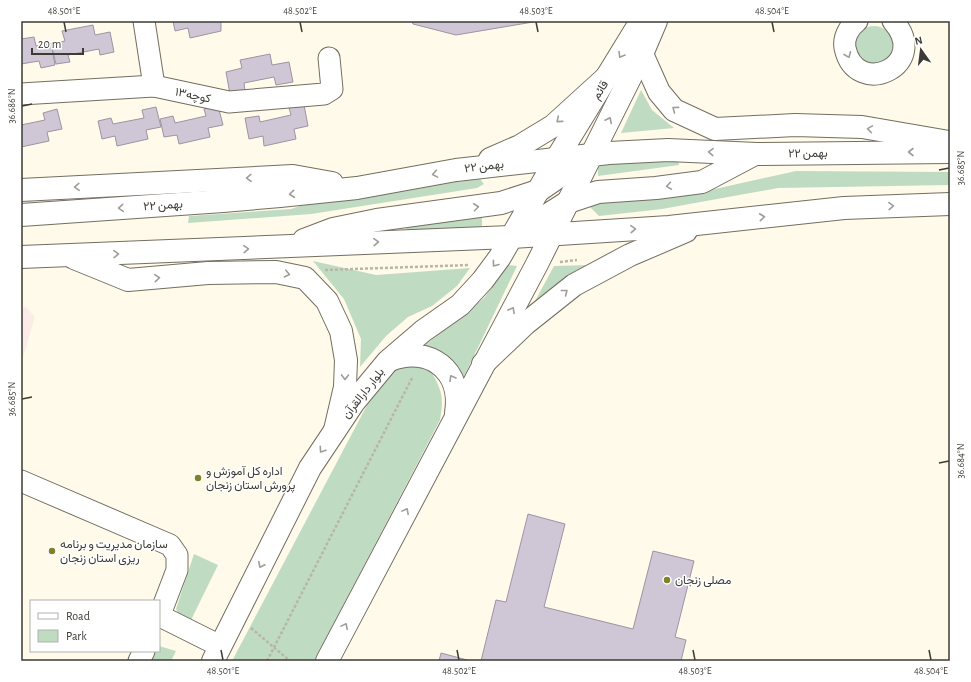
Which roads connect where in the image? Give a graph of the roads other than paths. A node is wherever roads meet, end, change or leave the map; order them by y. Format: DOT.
graph roads {
  1 [pos="144,21"];
  2 [pos="641,21"];
  3 [pos="656,21"];
  4 [pos="855,21"];
  5 [pos="893,21"];
  6 [pos="642,54"];
  7 [pos="329,58"];
  8 [pos="609,75"];
  9 [pos="154,86"];
  10 [pos="21,94"];
  11 [pos="950,142"];
  12 [pos="950,152"];
  13 [pos="756,154"];
  14 [pos="591,155"];
  15 [pos="557,158"];
  16 [pos="467,168"];
  17 [pos="357,188"];
  18 [pos="21,190"];
  19 [pos="538,191"];
  20 [pos="591,194"];
  21 [pos="568,202"];
  22 [pos="950,204"];
  23 [pos="21,215"];
  24 [pos="704,223"];
  25 [pos="606,231"];
  26 [pos="552,235"];
  27 [pos="512,237"];
  28 [pos="288,247"];
  29 [pos="67,256"];
  30 [pos="21,257"];
  31 [pos="388,361"];
  32 [pos="483,364"];
  33 [pos="456,416"];
  34 [pos="335,430"];
  35 [pos="21,481"];
  36 [pos="160,613"];
  37 [pos="160,617"];
  38 [pos="144,652"];
  39 [pos="216,653"];
  40 [pos="139,661"];
  41 [pos="327,661"];
  1 -- 9 [label="street"];
  2 -- 8 [label="main road, قائم, one-way"];
  3 -- 6 [label="main road, قائم"];
  4 -- 5 [label="street, one-way"];
  11 -- 6 [label="main road, one-way"];
  14 -- 6 [label="main road, قائم, one-way"];
  7 -- 9 [label="street, کوچه۱۳"];
  8 -- 15 [label="main road, قائم"];
  8 -- 16 [label="main road, one-way"];
  9 -- 10 [label="street, کوچه۱۳"];
  12 -- 13 [label="main road, ۲۲ بهمن, one-way"];
  13 -- 14 [label="main road, ۲۲ بهمن, one-way"];
  13 -- 20 [label="main road, one-way"];
  14 -- 15 [label="main road, ۲۲ بهمن"];
  14 -- 19 [label="main road"];
  14 -- 21 [label="main road"];
  15 -- 16 [label="main road, ۲۲ بهمن"];
  15 -- 19 [label="main road, بلوار دارالقرآن"];
  16 -- 17 [label="main road, ۲۲ بهمن, one-way"];
  17 -- 18 [label="main road, one-way"];
  17 -- 23 [label="main road, ۲۲ بهمن, one-way"];
  19 -- 27 [label="main road, بلوار دارالقرآن"];
  28 -- 19 [label="main road, one-way"];
  20 -- 21 [label="main road"];
  20 -- 25 [label="main road"];
  21 -- 26 [label="main road"];
  21 -- 27 [label="main road"];
  24 -- 22 [label="main road, one-way"];
  25 -- 24 [label="main road, one-way"];
  32 -- 24 [label="main road, one-way"];
  25 -- 26 [label="main road"];
  26 -- 27 [label="main road"];
  32 -- 26 [label="main road, one-way"];
  28 -- 27 [label="main road, one-way"];
  27 -- 31 [label="main road, بلوار دارالقرآن, one-way"];
  29 -- 28 [label="main road, one-way"];
  29 -- 30 [label="main road"];
  29 -- 34 [label="main road, one-way"];
  33 -- 31 [label="main road, one-way"];
  31 -- 34 [label="main road, بلوار دارالقرآن"];
  32 -- 33 [label="main road"];
  41 -- 33 [label="main road, one-way"];
  34 -- 39 [label="main road, بلوار دارالقرآن, one-way"];
  35 -- 36 [label="street"];
  37 -- 39 [label="street"];
  38 -- 40 [label="street"];
}
